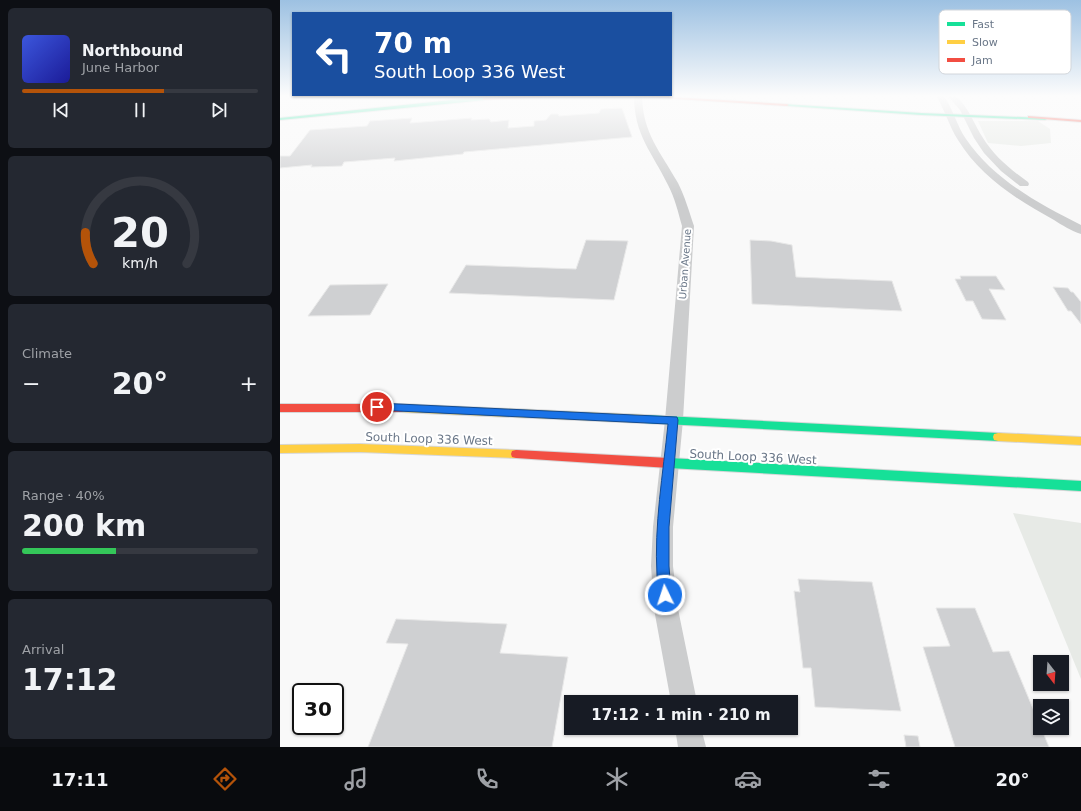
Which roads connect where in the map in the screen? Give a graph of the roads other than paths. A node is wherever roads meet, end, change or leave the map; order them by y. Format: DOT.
graph roads {
  1 [pos="643,131"];
  2 [pos="959,131"];
  3 [pos="975,131"];
  4 [pos="1031,189"];
  5 [pos="1081,230"];
  6 [pos="280,408"];
  7 [pos="674,420"];
  8 [pos="1081,441"];
  9 [pos="280,449"];
  10 [pos="669,464"];
  11 [pos="1081,486"];
  12 [pos="683,695"];
  13 [pos="689,735"];
  14 [pos="692,747"];
  1 -- 7 [label="street, Urban Avenue"];
  2 -- 5 [label="street"];
  3 -- 4 [label="street"];
  6 -- 7 [label="street"];
  7 -- 8 [label="street"];
  7 -- 10 [label="street, Urban Avenue"];
  9 -- 10 [label="street, South Loop 336 West"];
  10 -- 11 [label="street, South Loop 336 West"];
  10 -- 12 [label="street, Urban Avenue"];
  13 -- 14 [label="street"];
}
